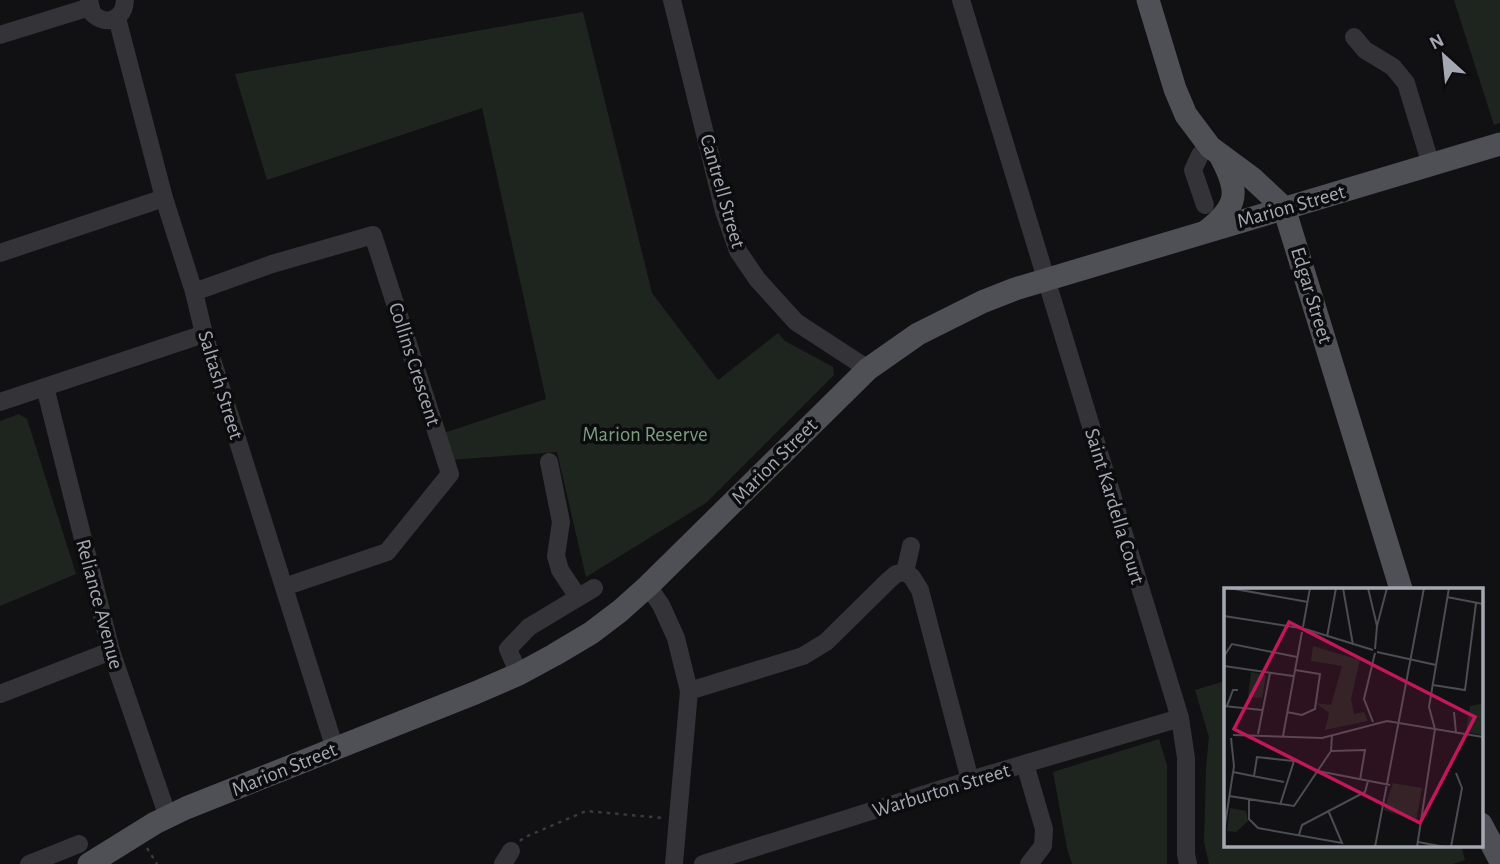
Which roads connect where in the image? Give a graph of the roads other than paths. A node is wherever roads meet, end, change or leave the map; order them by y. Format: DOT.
graph roads {
  1 [pos="125,0"];
  2 [pos="673,0"];
  3 [pos="961,0"];
  4 [pos="1148,0"];
  5 [pos="89,4"];
  6 [pos="117,18"];
  7 [pos="0,35"];
  8 [pos="1354,37"];
  9 [pos="1500,144"];
  10 [pos="1214,150"];
  11 [pos="1432,165"];
  12 [pos="164,198"];
  13 [pos="1205,205"];
  14 [pos="1284,208"];
  15 [pos="1205,232"];
  16 [pos="0,253"];
  17 [pos="1047,279"];
  18 [pos="194,292"];
  19 [pos="204,334"];
  20 [pos="868,369"];
  21 [pos="45,387"];
  22 [pos="0,402"];
  23 [pos="549,462"];
  24 [pos="911,546"];
  25 [pos="905,572"];
  26 [pos="648,586"];
  27 [pos="284,587"];
  28 [pos="1401,588"];
  29 [pos="111,651"];
  30 [pos="519,674"];
  31 [pos="689,691"];
  32 [pos="0,694"];
  33 [pos="1182,726"];
  34 [pos="335,749"];
  35 [pos="1025,764"];
  36 [pos="970,780"];
  37 [pos="168,817"];
  38 [pos="1482,826"];
  39 [pos="84,854"];
  40 [pos="1500,860"];
  41 [pos="29,864"];
  42 [pos="674,864"];
  43 [pos="703,864"];
  44 [pos="1030,864"];
  45 [pos="1188,864"];
  1 -- 6 [label="street"];
  2 -- 20 [label="street, Cantrell Street"];
  3 -- 17 [label="street, Saint Kardella Court"];
  4 -- 10 [label="main road, Edgar Street"];
  5 -- 6 [label="street"];
  5 -- 7 [label="street"];
  6 -- 12 [label="street, Saltash Street"];
  8 -- 11 [label="street"];
  9 -- 11 [label="main road, Marion Street"];
  10 -- 13 [label="street"];
  10 -- 14 [label="main road, Edgar Street"];
  10 -- 15 [label="main road"];
  11 -- 14 [label="main road, Marion Street"];
  12 -- 16 [label="street"];
  12 -- 18 [label="street, Saltash Street"];
  14 -- 15 [label="main road, Marion Street"];
  14 -- 28 [label="main road, Edgar Street"];
  15 -- 17 [label="main road, Marion Street"];
  17 -- 20 [label="main road, Marion Street"];
  17 -- 33 [label="street, Saint Kardella Court"];
  18 -- 19 [label="street, Saltash Street"];
  18 -- 27 [label="street, Collins Crescent"];
  19 -- 21 [label="street"];
  19 -- 27 [label="street, Saltash Street"];
  20 -- 26 [label="main road, Marion Street"];
  21 -- 22 [label="street"];
  21 -- 29 [label="street, Reliance Avenue"];
  23 -- 30 [label="street"];
  24 -- 25 [label="street"];
  25 -- 31 [label="street"];
  25 -- 36 [label="street"];
  26 -- 30 [label="main road, Marion Street"];
  26 -- 31 [label="street"];
  27 -- 34 [label="street, Saltash Street"];
  29 -- 32 [label="street"];
  29 -- 37 [label="street, Reliance Avenue"];
  30 -- 34 [label="main road, Marion Street"];
  31 -- 42 [label="street"];
  33 -- 35 [label="street, Warburton Street"];
  33 -- 45 [label="street, Saint Kardella Court"];
  34 -- 37 [label="main road, Marion Street"];
  35 -- 36 [label="street, Warburton Street"];
  35 -- 44 [label="street"];
  36 -- 43 [label="street, Warburton Street"];
  37 -- 39 [label="main road, Marion Street"];
  38 -- 40 [label="main road"];
  39 -- 41 [label="street"];
}
